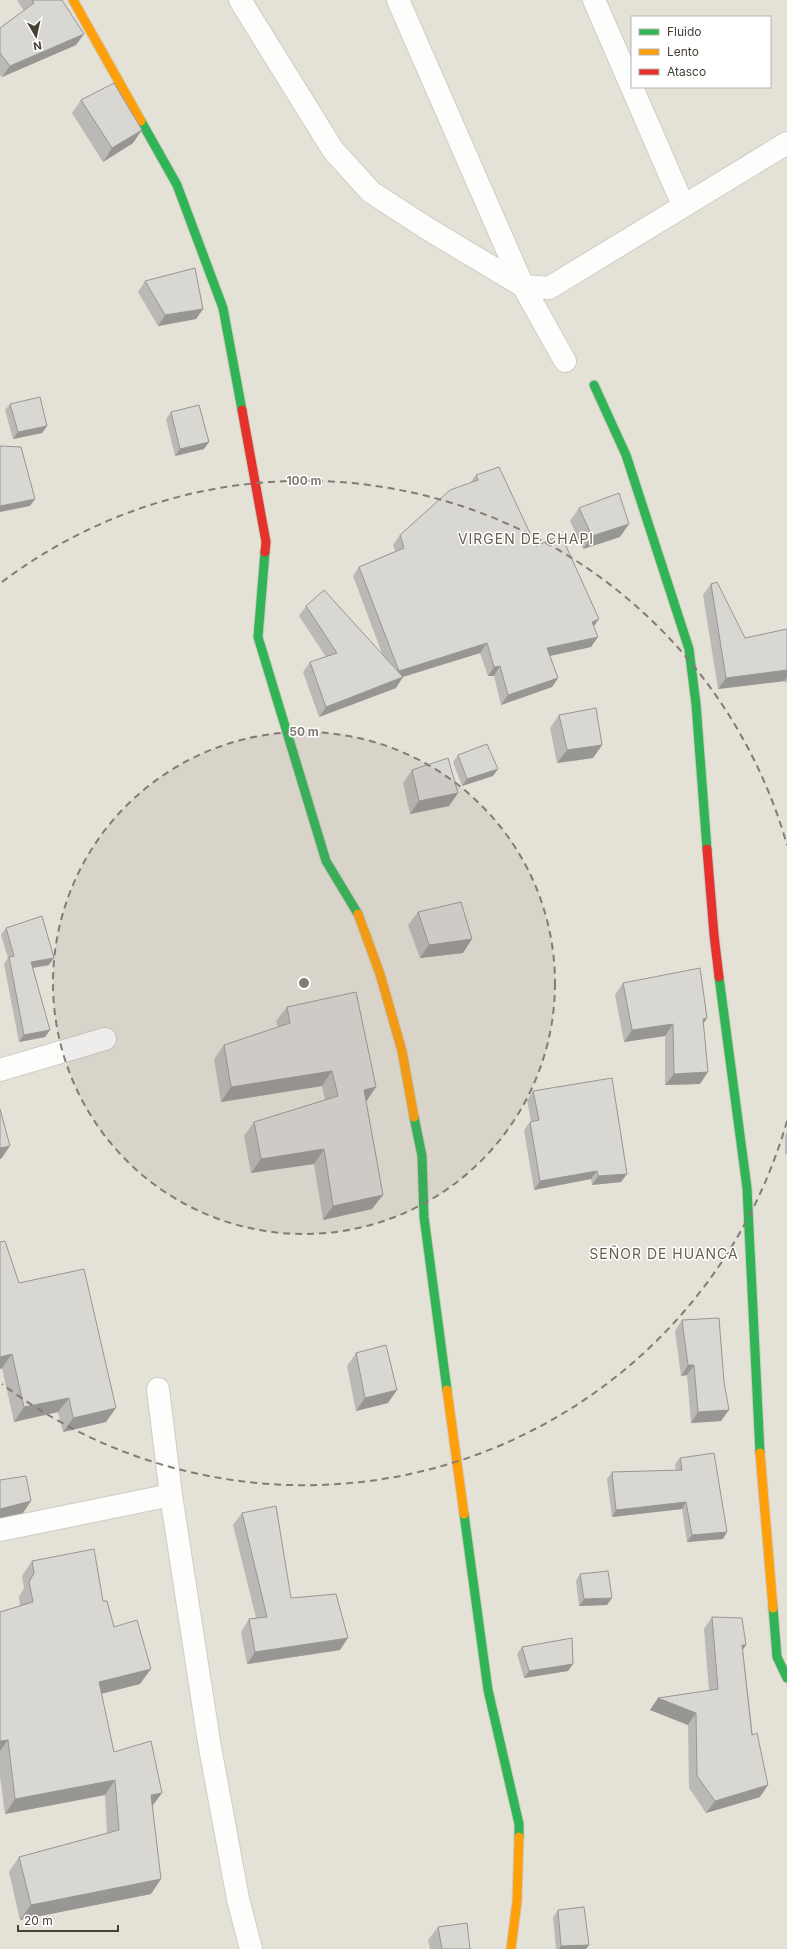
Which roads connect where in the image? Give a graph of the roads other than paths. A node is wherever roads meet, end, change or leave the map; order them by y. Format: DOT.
graph roads {
  1 [pos="73,0"];
  2 [pos="240,0"];
  3 [pos="398,0"];
  4 [pos="594,0"];
  5 [pos="631,84"];
  6 [pos="633,88"];
  7 [pos="787,143"];
  8 [pos="684,205"];
  9 [pos="523,286"];
  10 [pos="565,361"];
  11 [pos="594,385"];
  12 [pos="105,1039"];
  13 [pos="0,1070"];
  14 [pos="158,1389"];
  15 [pos="171,1495"];
  16 [pos="0,1530"];
  17 [pos="787,1678"];
  18 [pos="251,1949"];
  19 [pos="511,1949"];
  1 -- 19 [label="street"];
  2 -- 9 [label="street"];
  3 -- 9 [label="street"];
  4 -- 5 [label="street"];
  6 -- 8 [label="street"];
  7 -- 8 [label="street"];
  8 -- 9 [label="street"];
  9 -- 10 [label="street"];
  11 -- 17 [label="street"];
  12 -- 13 [label="street"];
  14 -- 15 [label="street"];
  15 -- 16 [label="street"];
  15 -- 18 [label="street"];
}
